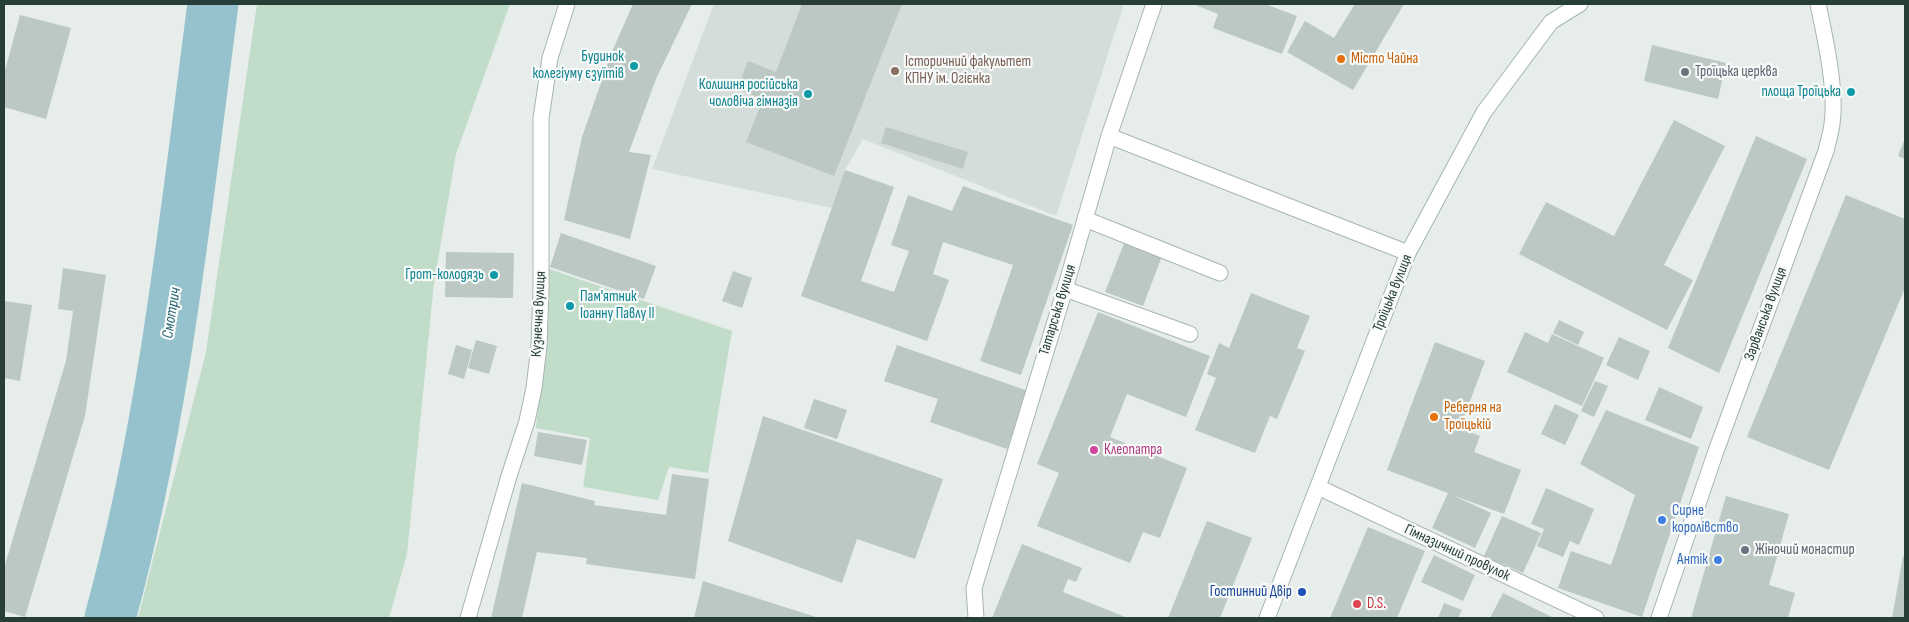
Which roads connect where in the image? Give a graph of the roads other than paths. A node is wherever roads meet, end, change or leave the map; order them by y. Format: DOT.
graph roads {
  1 [pos="567,4"];
  2 [pos="1154,4"];
  3 [pos="1580,4"];
  4 [pos="1818,4"];
  5 [pos="1110,136"];
  6 [pos="1085,219"];
  7 [pos="1408,253"];
  8 [pos="1220,274"];
  9 [pos="1065,289"];
  10 [pos="1190,334"];
  11 [pos="1318,487"];
  12 [pos="468,618"];
  13 [pos="976,618"];
  14 [pos="1267,618"];
  15 [pos="1596,618"];
  16 [pos="1659,618"];
  1 -- 12 [label="street, Кузнечна вулиця"];
  2 -- 5 [label="street, Татарська вулиця"];
  3 -- 7 [label="street, Троїцька вулиця"];
  4 -- 16 [label="street, Зарванська вулиця"];
  5 -- 6 [label="street, Татарська вулиця"];
  5 -- 7 [label="street"];
  6 -- 8 [label="street"];
  6 -- 9 [label="street, Татарська вулиця"];
  7 -- 11 [label="street, Троїцька вулиця"];
  9 -- 10 [label="street"];
  9 -- 13 [label="street, Татарська вулиця"];
  11 -- 14 [label="street, Троїцька вулиця"];
  11 -- 15 [label="street, Гімназичний провулок"];
}
